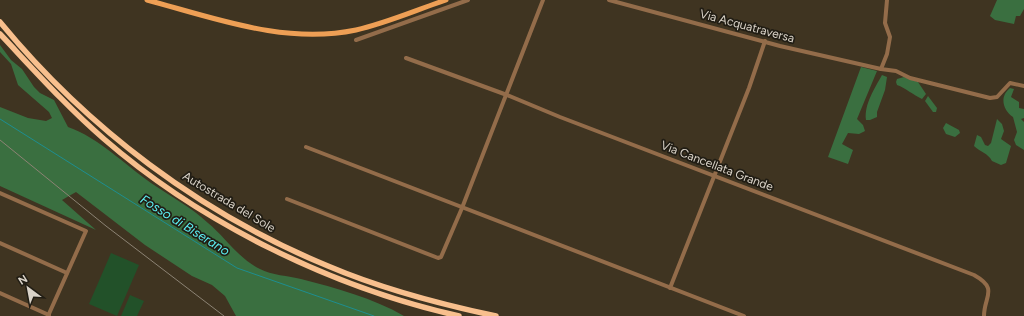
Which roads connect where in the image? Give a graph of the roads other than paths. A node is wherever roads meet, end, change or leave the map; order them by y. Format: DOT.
graph roads {
  1 [pos="147,0"];
  2 [pos="443,0"];
  3 [pos="468,0"];
  4 [pos="543,0"];
  5 [pos="609,0"];
  6 [pos="887,0"];
  7 [pos="1,24"];
  8 [pos="0,34"];
  9 [pos="356,40"];
  10 [pos="764,41"];
  11 [pos="406,58"];
  12 [pos="881,69"];
  13 [pos="1024,86"];
  14 [pos="507,95"];
  15 [pos="306,147"];
  16 [pos="714,176"];
  17 [pos="0,193"];
  18 [pos="287,199"];
  19 [pos="462,208"];
  20 [pos="0,243"];
  21 [pos="67,273"];
  22 [pos="670,288"];
  23 [pos="0,293"];
  24 [pos="49,315"];
  25 [pos="459,316"];
  26 [pos="496,316"];
  27 [pos="744,316"];
  28 [pos="984,316"];
  1 -- 2 [label="main road"];
  3 -- 9 [label="street"];
  4 -- 14 [label="street"];
  5 -- 10 [label="street, Via Acquatraversa"];
  6 -- 12 [label="street"];
  7 -- 26 [label="highway, Autostrada del Sole"];
  8 -- 25 [label="highway, Autostrada del Sole"];
  10 -- 12 [label="street, Via Acquatraversa"];
  10 -- 16 [label="street"];
  11 -- 14 [label="street, Via Cancellata Grande"];
  12 -- 13 [label="street, Via Acquatraversa"];
  14 -- 16 [label="street, Via Cancellata Grande"];
  14 -- 19 [label="street"];
  15 -- 19 [label="street"];
  16 -- 22 [label="street"];
  16 -- 28 [label="street, Via Cancellata Grande"];
  17 -- 21 [label="street"];
  18 -- 19 [label="street"];
  19 -- 22 [label="street"];
  20 -- 21 [label="street"];
  21 -- 24 [label="street"];
  22 -- 27 [label="street"];
  23 -- 24 [label="street"];
}
